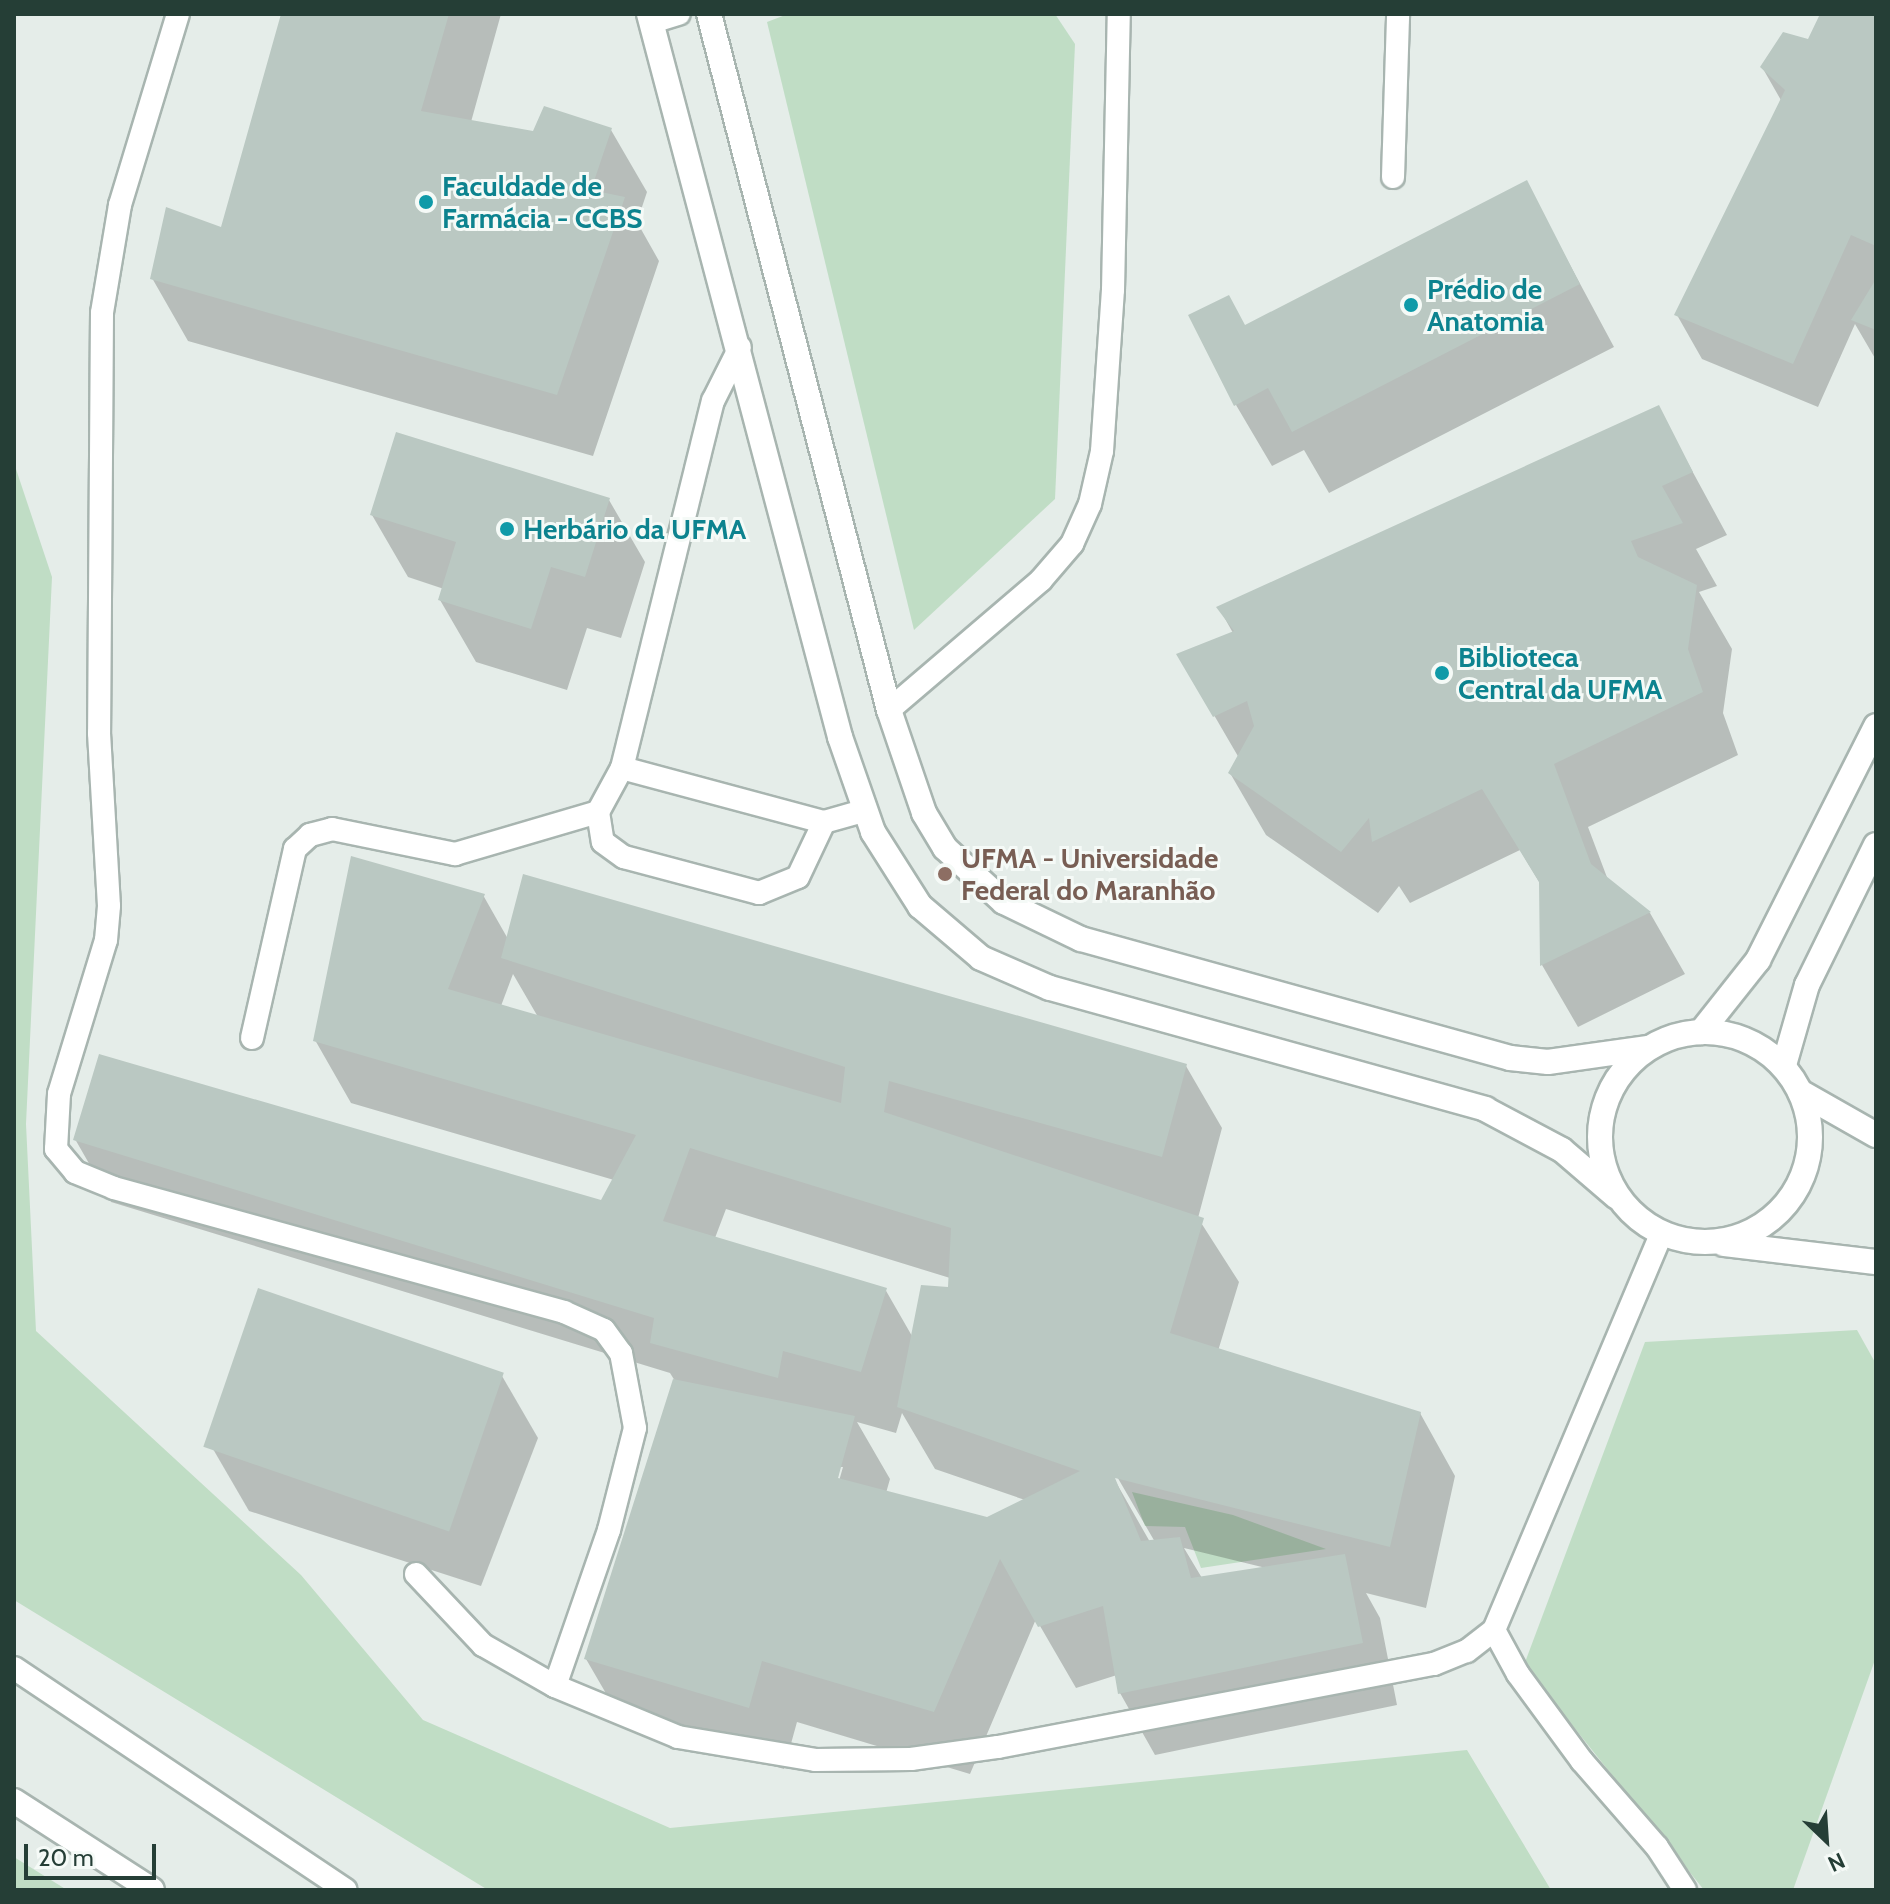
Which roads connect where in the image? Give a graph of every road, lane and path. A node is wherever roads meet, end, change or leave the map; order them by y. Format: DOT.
graph roads {
  1 [pos="178,14"];
  2 [pos="679,14"];
  3 [pos="709,14"];
  4 [pos="1119,14"];
  5 [pos="1398,14"];
  6 [pos="650,18"];
  7 [pos="1393,177"];
  8 [pos="740,347"];
  9 [pos="889,710"];
  10 [pos="1876,726"];
  11 [pos="622,768"];
  12 [pos="863,811"];
  13 [pos="598,812"];
  14 [pos="824,822"];
  15 [pos="1876,845"];
  16 [pos="1701,1032"];
  17 [pos="252,1038"];
  18 [pos="1648,1048"];
  19 [pos="1784,1065"];
  20 [pos="1802,1093"];
  21 [pos="1876,1135"];
  22 [pos="1617,1197"];
  23 [pos="1661,1234"];
  24 [pos="1717,1243"];
  25 [pos="1876,1262"];
  26 [pos="416,1574"];
  27 [pos="1494,1630"];
  28 [pos="14,1668"];
  29 [pos="555,1686"];
  30 [pos="14,1801"];
  31 [pos="152,1890"];
  32 [pos="346,1890"];
  33 [pos="1685,1890"];
  1 -- 29 [label="lane"];
  2 -- 6 [label="lane"];
  3 -- 9 [label="street"];
  4 -- 9 [label="lane"];
  5 -- 7 [label="lane"];
  6 -- 8 [label="street"];
  8 -- 11 [label="lane"];
  8 -- 12 [label="street"];
  9 -- 18 [label="street"];
  10 -- 16 [label="street"];
  11 -- 13 [label="lane"];
  11 -- 14 [label="lane"];
  12 -- 14 [label="lane"];
  12 -- 22 [label="street"];
  13 -- 14 [label="lane"];
  13 -- 17 [label="lane"];
  15 -- 19 [label="street"];
  16 -- 18 [label="street"];
  16 -- 19 [label="street"];
  18 -- 22 [label="street"];
  19 -- 20 [label="street"];
  20 -- 21 [label="street"];
  20 -- 24 [label="street"];
  22 -- 23 [label="street"];
  23 -- 24 [label="street"];
  23 -- 27 [label="lane"];
  24 -- 25 [label="street"];
  26 -- 29 [label="lane"];
  27 -- 29 [label="lane"];
  27 -- 33 [label="lane"];
  28 -- 32 [label="lane"];
  30 -- 31 [label="street"];
}
